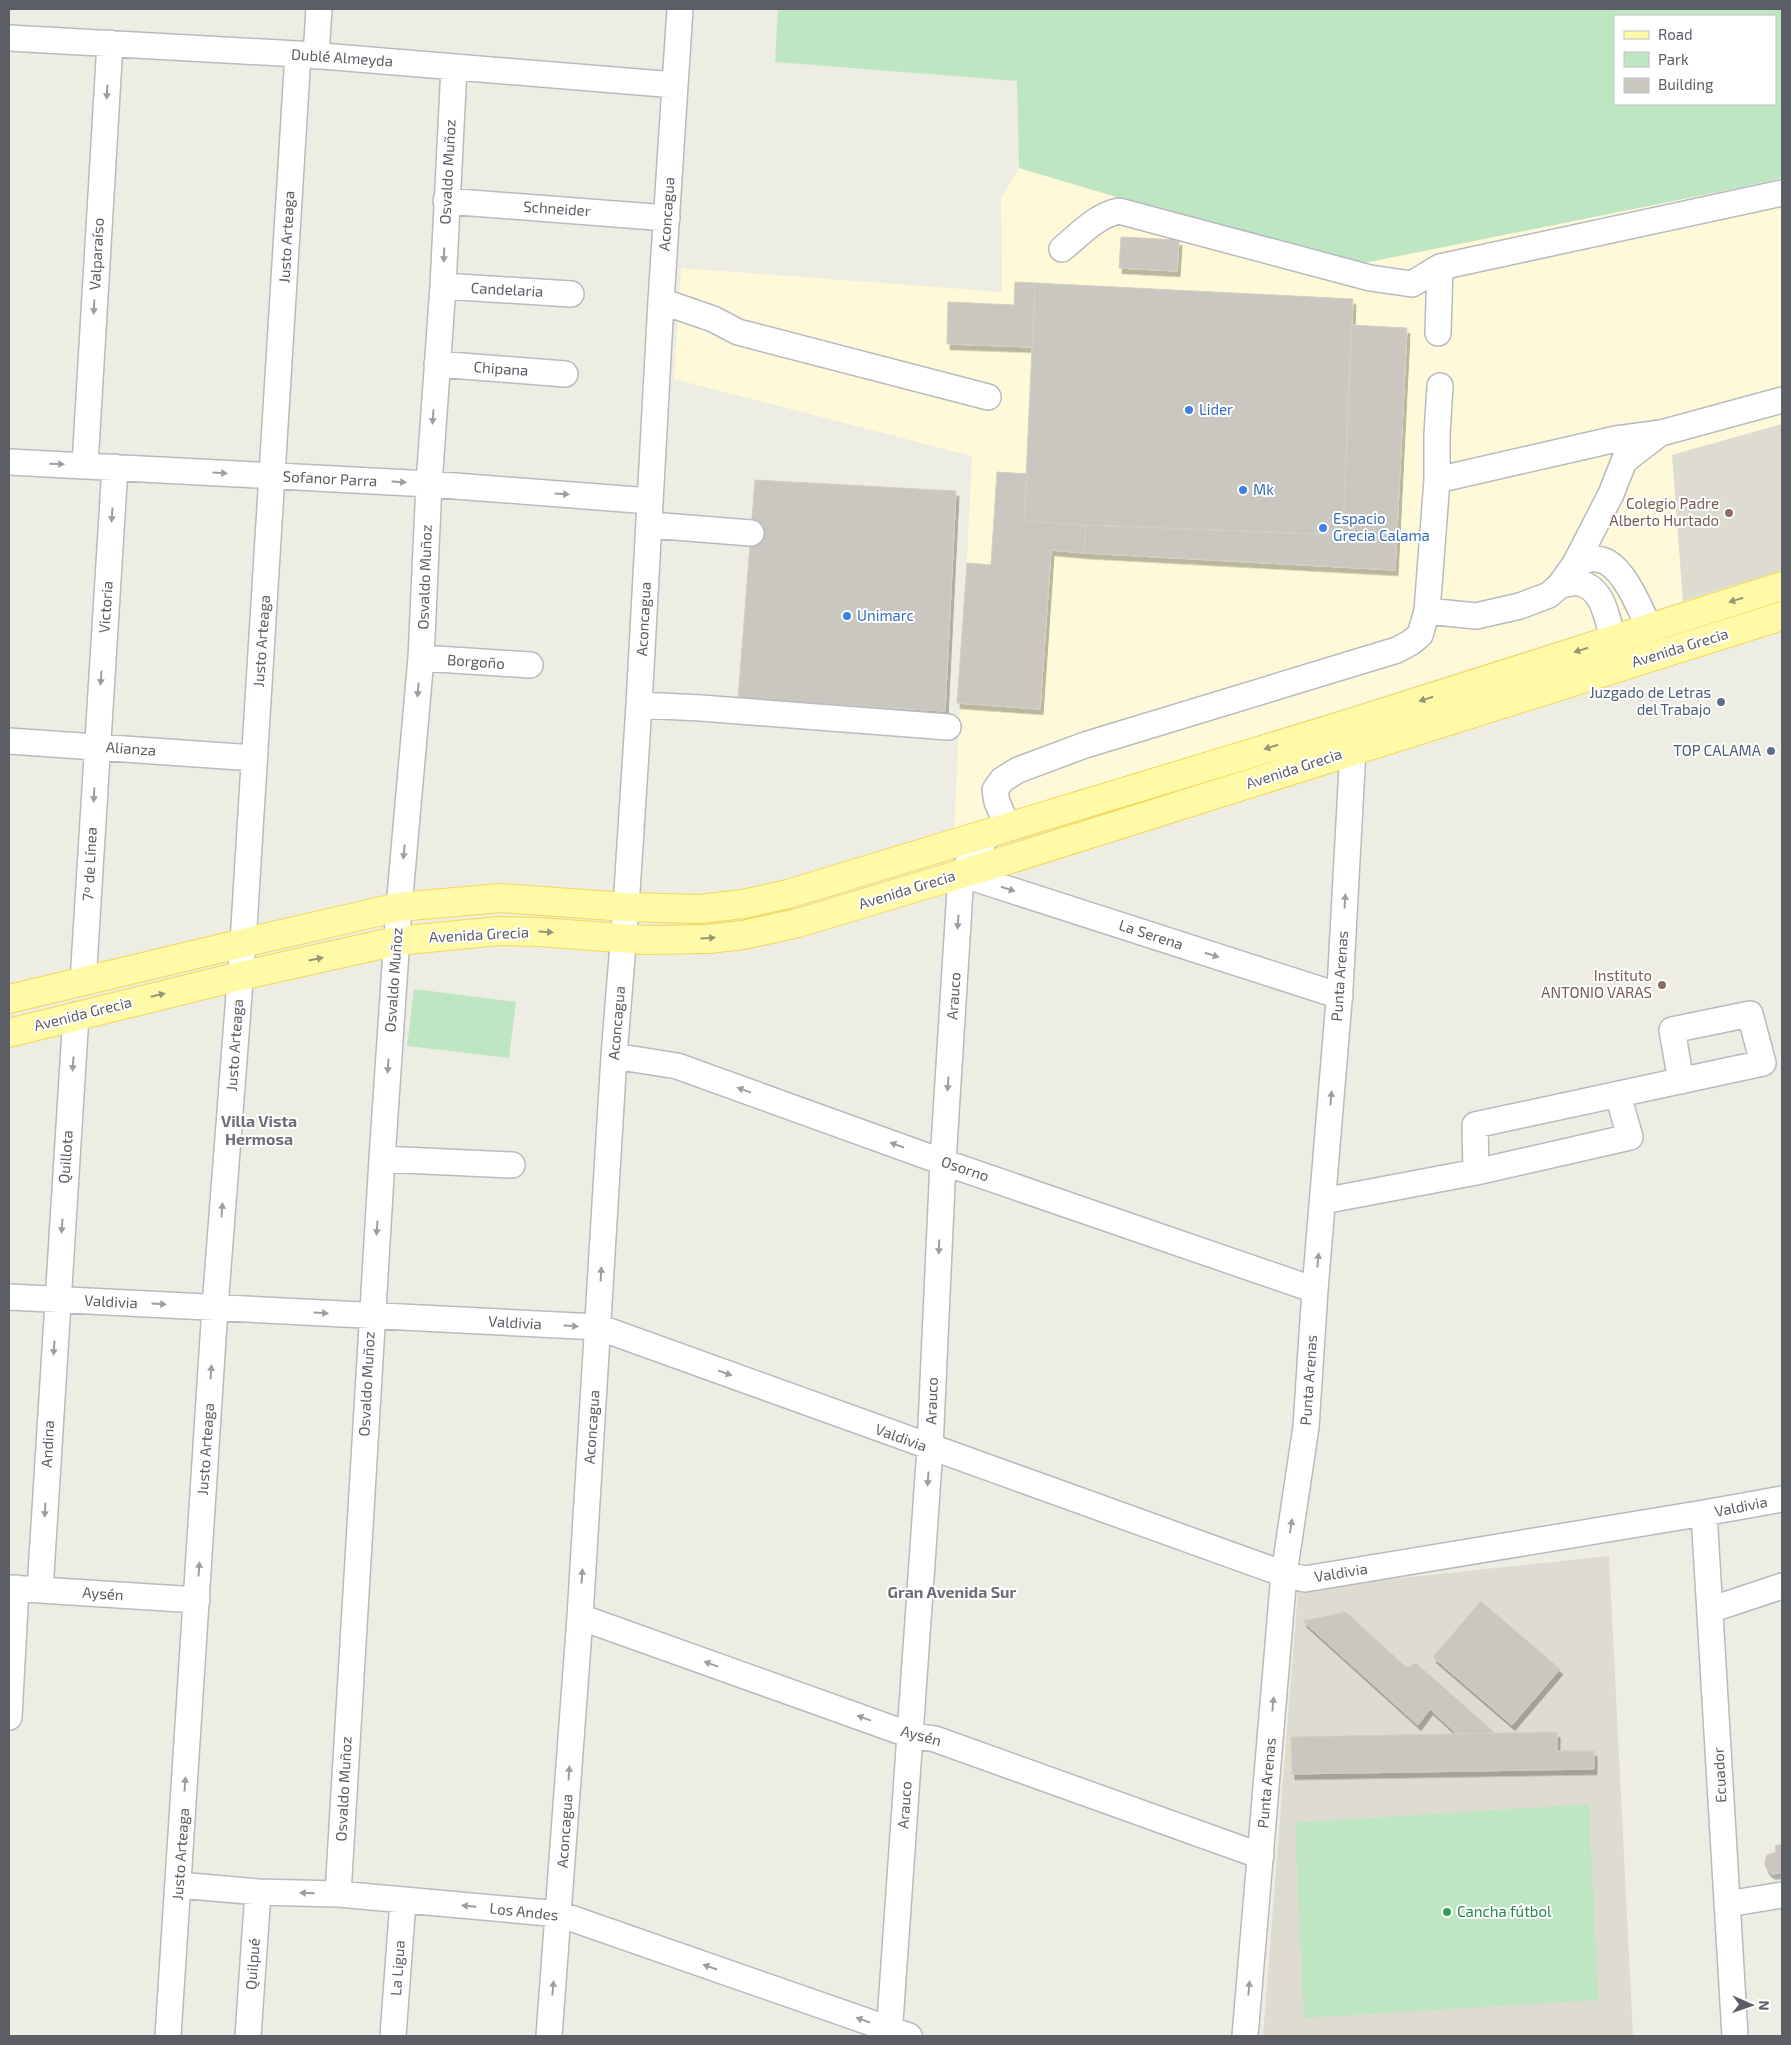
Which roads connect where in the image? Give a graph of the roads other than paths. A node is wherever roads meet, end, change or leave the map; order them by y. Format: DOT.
graph roads {
  1 [pos="319,9"];
  2 [pos="680,9"];
  3 [pos="9,38"];
  4 [pos="110,43"];
  5 [pos="307,55"];
  6 [pos="454,67"];
  7 [pos="675,85"];
  8 [pos="1782,193"];
  9 [pos="446,201"];
  10 [pos="667,218"];
  11 [pos="1062,248"];
  12 [pos="1440,267"];
  13 [pos="443,286"];
  14 [pos="571,294"];
  15 [pos="661,301"];
  16 [pos="1438,333"];
  17 [pos="437,364"];
  18 [pos="565,374"];
  19 [pos="1440,386"];
  20 [pos="988,397"];
  21 [pos="1782,400"];
  22 [pos="1661,433"];
  23 [pos="9,462"];
  24 [pos="85,465"];
  25 [pos="115,467"];
  26 [pos="273,476"];
  27 [pos="1438,480"];
  28 [pos="429,484"];
  29 [pos="650,513"];
  30 [pos="751,532"];
  31 [pos="1574,564"];
  32 [pos="1560,585"];
  33 [pos="1782,586"];
  34 [pos="1427,611"];
  35 [pos="1782,616"];
  36 [pos="1649,627"];
  37 [pos="1613,639"];
  38 [pos="421,658"];
  39 [pos="530,666"];
  40 [pos="639,705"];
  41 [pos="1354,722"];
  42 [pos="948,727"];
  43 [pos="9,741"];
  44 [pos="96,746"];
  45 [pos="1354,751"];
  46 [pos="254,758"];
  47 [pos="998,831"];
  48 [pos="962,874"];
  49 [pos="400,907"];
  50 [pos="626,907"];
  51 [pos="623,939"];
  52 [pos="397,941"];
  53 [pos="243,943"];
  54 [pos="240,976"];
  55 [pos="83,982"];
  56 [pos="1340,996"];
  57 [pos="9,1000"];
  58 [pos="76,1015"];
  59 [pos="9,1032"];
  60 [pos="614,1056"];
  61 [pos="1681,1081"];
  62 [pos="1618,1095"];
  63 [pos="382,1160"];
  64 [pos="943,1162"];
  65 [pos="512,1165"];
  66 [pos="1476,1172"];
  67 [pos="1323,1201"];
  68 [pos="1315,1290"];
  69 [pos="9,1297"];
  70 [pos="58,1299"];
  71 [pos="215,1308"];
  72 [pos="371,1316"];
  73 [pos="598,1327"];
  74 [pos="930,1448"];
  75 [pos="1782,1499"];
  76 [pos="1704,1513"];
  77 [pos="1284,1574"];
  78 [pos="1782,1586"];
  79 [pos="22,1589"];
  80 [pos="197,1600"];
  81 [pos="1710,1610"];
  82 [pos="580,1617"];
  83 [pos="9,1717"];
  84 [pos="910,1735"];
  85 [pos="1261,1856"];
  86 [pos="179,1885"];
  87 [pos="258,1892"];
  88 [pos="338,1894"];
  89 [pos="1782,1895"];
  90 [pos="403,1900"];
  91 [pos="1727,1904"];
  92 [pos="559,1914"];
  93 [pos="896,2034"];
  94 [pos="168,2036"];
  95 [pos="248,2036"];
  96 [pos="393,2036"];
  97 [pos="549,2036"];
  98 [pos="1245,2036"];
  99 [pos="1735,2036"];
  1 -- 5 [label="street, Justo Arteaga"];
  2 -- 7 [label="street, Aconcagua"];
  3 -- 4 [label="street, Dublé Almeyda"];
  4 -- 5 [label="street, Dublé Almeyda"];
  4 -- 24 [label="street, Valparaíso, one-way"];
  5 -- 6 [label="street, Dublé Almeyda"];
  5 -- 26 [label="street, Justo Arteaga"];
  6 -- 7 [label="street, Dublé Almeyda"];
  6 -- 9 [label="street, Osvaldo Muñoz"];
  7 -- 10 [label="street, Aconcagua"];
  8 -- 12 [label="street"];
  9 -- 10 [label="street, Schneider"];
  9 -- 13 [label="street, Osvaldo Muñoz, one-way"];
  10 -- 15 [label="street, Aconcagua"];
  11 -- 12 [label="street"];
  12 -- 16 [label="street"];
  13 -- 14 [label="street, Candelaria"];
  13 -- 17 [label="street, Osvaldo Muñoz"];
  15 -- 20 [label="street"];
  15 -- 29 [label="street, Aconcagua"];
  17 -- 18 [label="street, Chipana"];
  17 -- 28 [label="street, Osvaldo Muñoz, one-way"];
  19 -- 27 [label="street"];
  21 -- 22 [label="street"];
  22 -- 27 [label="street"];
  22 -- 31 [label="street"];
  23 -- 24 [label="street, Sofanor Parra, one-way"];
  24 -- 25 [label="street, Sofanor Parra"];
  25 -- 26 [label="street, Sofanor Parra, one-way"];
  25 -- 44 [label="street, Victoria, one-way"];
  26 -- 28 [label="street, Sofanor Parra, one-way"];
  26 -- 46 [label="street, Justo Arteaga"];
  27 -- 34 [label="street"];
  28 -- 29 [label="street, Sofanor Parra, one-way"];
  28 -- 38 [label="street, Osvaldo Muñoz"];
  29 -- 30 [label="street, Sofanor Parra"];
  29 -- 40 [label="street, Aconcagua"];
  31 -- 32 [label="street"];
  31 -- 36 [label="street"];
  32 -- 34 [label="street"];
  32 -- 37 [label="street"];
  33 -- 36 [label="main road, Avenida Grecia, one-way"];
  34 -- 47 [label="street"];
  35 -- 45 [label="main road, Avenida Grecia"];
  36 -- 37 [label="main road, Avenida Grecia"];
  37 -- 41 [label="main road, Avenida Grecia, one-way"];
  38 -- 39 [label="street, Borgoño"];
  38 -- 49 [label="street, Osvaldo Muñoz, one-way"];
  40 -- 42 [label="street"];
  40 -- 50 [label="street, Aconcagua"];
  41 -- 45 [label="street, Punta Arenas"];
  41 -- 47 [label="main road, Avenida Grecia, one-way"];
  43 -- 44 [label="street, Alianza"];
  44 -- 46 [label="street, Alianza"];
  44 -- 55 [label="street, 7º de Línea, one-way"];
  45 -- 48 [label="main road, Avenida Grecia"];
  56 -- 45 [label="street, Punta Arenas, one-way"];
  46 -- 53 [label="street, Justo Arteaga"];
  47 -- 48 [label="street, Arauco"];
  47 -- 50 [label="main road, Avenida Grecia"];
  51 -- 48 [label="main road, Avenida Grecia, one-way"];
  48 -- 56 [label="street, La Serena, one-way"];
  48 -- 64 [label="street, Arauco, one-way"];
  49 -- 50 [label="main road, Avenida Grecia"];
  49 -- 52 [label="street, Osvaldo Muñoz"];
  49 -- 53 [label="main road, Avenida Grecia"];
  50 -- 51 [label="street, Aconcagua"];
  52 -- 51 [label="main road, Avenida Grecia, one-way"];
  51 -- 60 [label="street, Aconcagua"];
  54 -- 52 [label="main road, Avenida Grecia, one-way"];
  52 -- 63 [label="street, Osvaldo Muñoz, one-way"];
  53 -- 54 [label="street, Justo Arteaga"];
  53 -- 55 [label="main road, Avenida Grecia"];
  58 -- 54 [label="main road, Avenida Grecia, one-way"];
  71 -- 54 [label="street, Justo Arteaga, one-way"];
  55 -- 57 [label="main road, Avenida Grecia"];
  67 -- 56 [label="street, Punta Arenas, one-way"];
  58 -- 59 [label="main road, Avenida Grecia"];
  58 -- 70 [label="street, Quillota, one-way"];
  64 -- 60 [label="street, Osorno, one-way"];
  73 -- 60 [label="street, Aconcagua, one-way"];
  61 -- 62 [label="street"];
  62 -- 66 [label="street"];
  62 -- 66 [label="street"];
  63 -- 65 [label="street"];
  63 -- 72 [label="street, Osvaldo Muñoz, one-way"];
  64 -- 68 [label="street, Osorno"];
  64 -- 74 [label="street, Arauco, one-way"];
  66 -- 67 [label="street"];
  68 -- 67 [label="street, Punta Arenas, one-way"];
  77 -- 68 [label="street, Punta Arenas, one-way"];
  69 -- 70 [label="street, Valdivia"];
  70 -- 71 [label="street, Valdivia, one-way"];
  70 -- 79 [label="street, Andina, one-way"];
  71 -- 72 [label="street, Valdivia, one-way"];
  80 -- 71 [label="street, Justo Arteaga, one-way"];
  72 -- 73 [label="street, Valdivia, one-way"];
  72 -- 88 [label="street, Osvaldo Muñoz"];
  73 -- 74 [label="street, Valdivia, one-way"];
  82 -- 73 [label="street, Aconcagua, one-way"];
  74 -- 77 [label="street, Valdivia"];
  74 -- 84 [label="street, Arauco, one-way"];
  75 -- 76 [label="street, Valdivia"];
  76 -- 77 [label="street, Valdivia"];
  76 -- 81 [label="street, Ecuador"];
  85 -- 77 [label="street, Punta Arenas, one-way"];
  78 -- 81 [label="street"];
  79 -- 80 [label="street, Aysén"];
  79 -- 83 [label="street, Andina"];
  86 -- 80 [label="street, Justo Arteaga, one-way"];
  81 -- 91 [label="street, Ecuador"];
  84 -- 82 [label="street, Aysén, one-way"];
  92 -- 82 [label="street, Aconcagua, one-way"];
  84 -- 85 [label="street, Aysén"];
  84 -- 93 [label="street, Arauco"];
  98 -- 85 [label="street, Punta Arenas, one-way"];
  86 -- 87 [label="street, Los Andes"];
  86 -- 94 [label="street, Justo Arteaga"];
  88 -- 87 [label="street, Los Andes, one-way"];
  87 -- 95 [label="street, Quilpué"];
  88 -- 90 [label="street, Los Andes"];
  89 -- 91 [label="street"];
  92 -- 90 [label="street, Los Andes, one-way"];
  90 -- 96 [label="street, La Ligua"];
  91 -- 99 [label="street, Ecuador"];
  93 -- 92 [label="street, Los Andes, one-way"];
  97 -- 92 [label="street, Aconcagua, one-way"];
}
